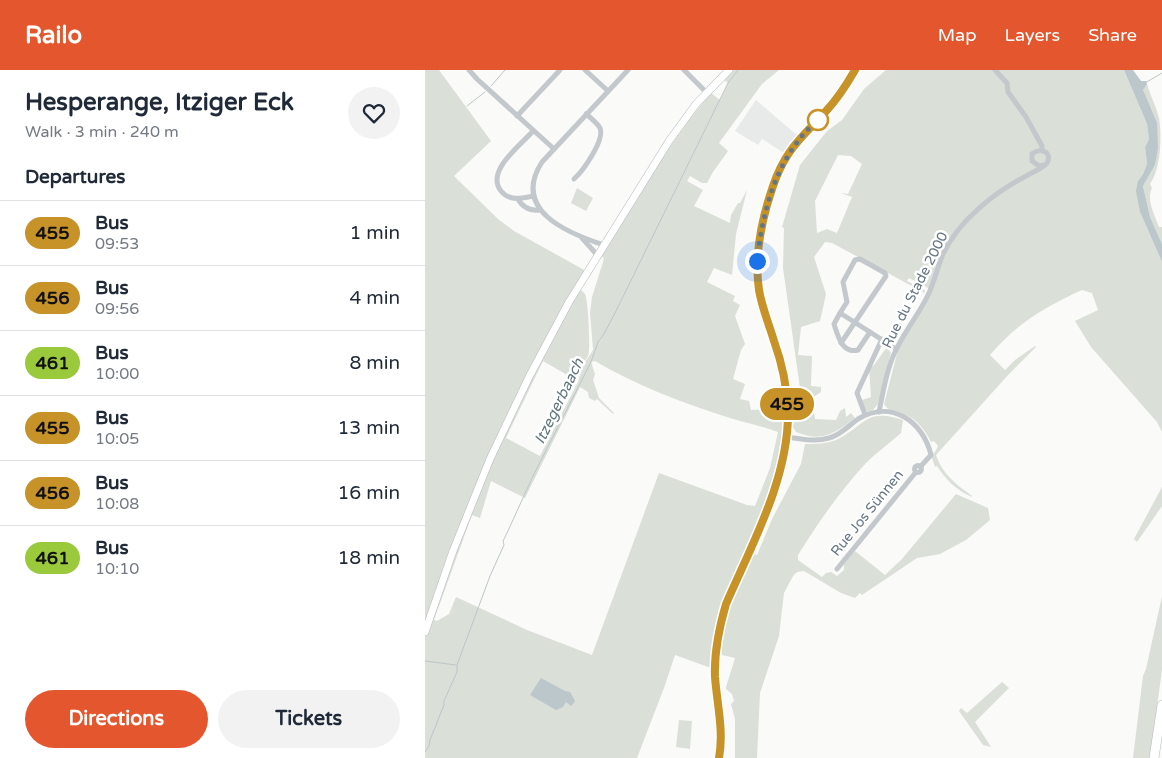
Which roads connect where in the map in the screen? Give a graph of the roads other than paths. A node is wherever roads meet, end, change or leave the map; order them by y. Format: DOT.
graph roads {
  1 [pos="469,70"];
  2 [pos="560,70"];
  3 [pos="585,70"];
  4 [pos="628,70"];
  5 [pos="684,70"];
  6 [pos="729,70"];
  7 [pos="855,70"];
  8 [pos="995,70"];
  9 [pos="608,91"];
  10 [pos="706,92"];
  11 [pos="587,114"];
  12 [pos="517,116"];
  13 [pos="533,132"];
  14 [pos="553,149"];
  15 [pos="1042,150"];
  16 [pos="1032,161"];
  17 [pos="1044,165"];
  18 [pos="1023,178"];
  19 [pos="575,179"];
  20 [pos="533,196"];
  21 [pos="518,199"];
  22 [pos="540,210"];
  23 [pos="582,238"];
  24 [pos="604,245"];
  25 [pos="598,256"];
  26 [pos="840,313"];
  27 [pos="855,322"];
  28 [pos="869,332"];
  29 [pos="882,339"];
  30 [pos="841,343"];
  31 [pos="896,349"];
  32 [pos="864,412"];
  33 [pos="879,412"];
  34 [pos="787,438"];
  35 [pos="837,569"];
  36 [pos="425,632"];
  37 [pos="1162,705"];
  38 [pos="719,758"];
  39 [pos="1154,758"];
  1 -- 12 [label="street"];
  2 -- 12 [label="street"];
  3 -- 9 [label="street"];
  4 -- 9 [label="street"];
  5 -- 10 [label="street"];
  6 -- 10 [label="main road"];
  7 -- 34 [label="main road"];
  8 -- 15 [label="street"];
  9 -- 11 [label="street"];
  10 -- 24 [label="main road"];
  11 -- 14 [label="street"];
  11 -- 19 [label="street"];
  12 -- 13 [label="street"];
  13 -- 14 [label="street"];
  13 -- 21 [label="street"];
  14 -- 20 [label="street"];
  15 -- 16 [label="street, Rue du Stade 2000"];
  15 -- 17 [label="street"];
  16 -- 17 [label="street"];
  16 -- 18 [label="street, Rue du Stade 2000"];
  17 -- 18 [label="street, Rue du Stade 2000"];
  18 -- 31 [label="street, Rue du Stade 2000"];
  20 -- 21 [label="street"];
  20 -- 22 [label="street"];
  21 -- 22 [label="street"];
  22 -- 23 [label="street"];
  23 -- 24 [label="street"];
  23 -- 25 [label="street"];
  24 -- 25 [label="main road"];
  25 -- 36 [label="main road"];
  26 -- 27 [label="street"];
  26 -- 27 [label="street"];
  26 -- 30 [label="street"];
  27 -- 28 [label="street"];
  27 -- 30 [label="street"];
  28 -- 29 [label="street"];
  28 -- 30 [label="street"];
  29 -- 31 [label="street"];
  29 -- 32 [label="street"];
  31 -- 33 [label="street, Rue du Stade 2000"];
  33 -- 34 [label="street"];
  33 -- 35 [label="street, Rue Jos Sünnen"];
  34 -- 38 [label="main road"];
  37 -- 39 [label="highway"];
}
